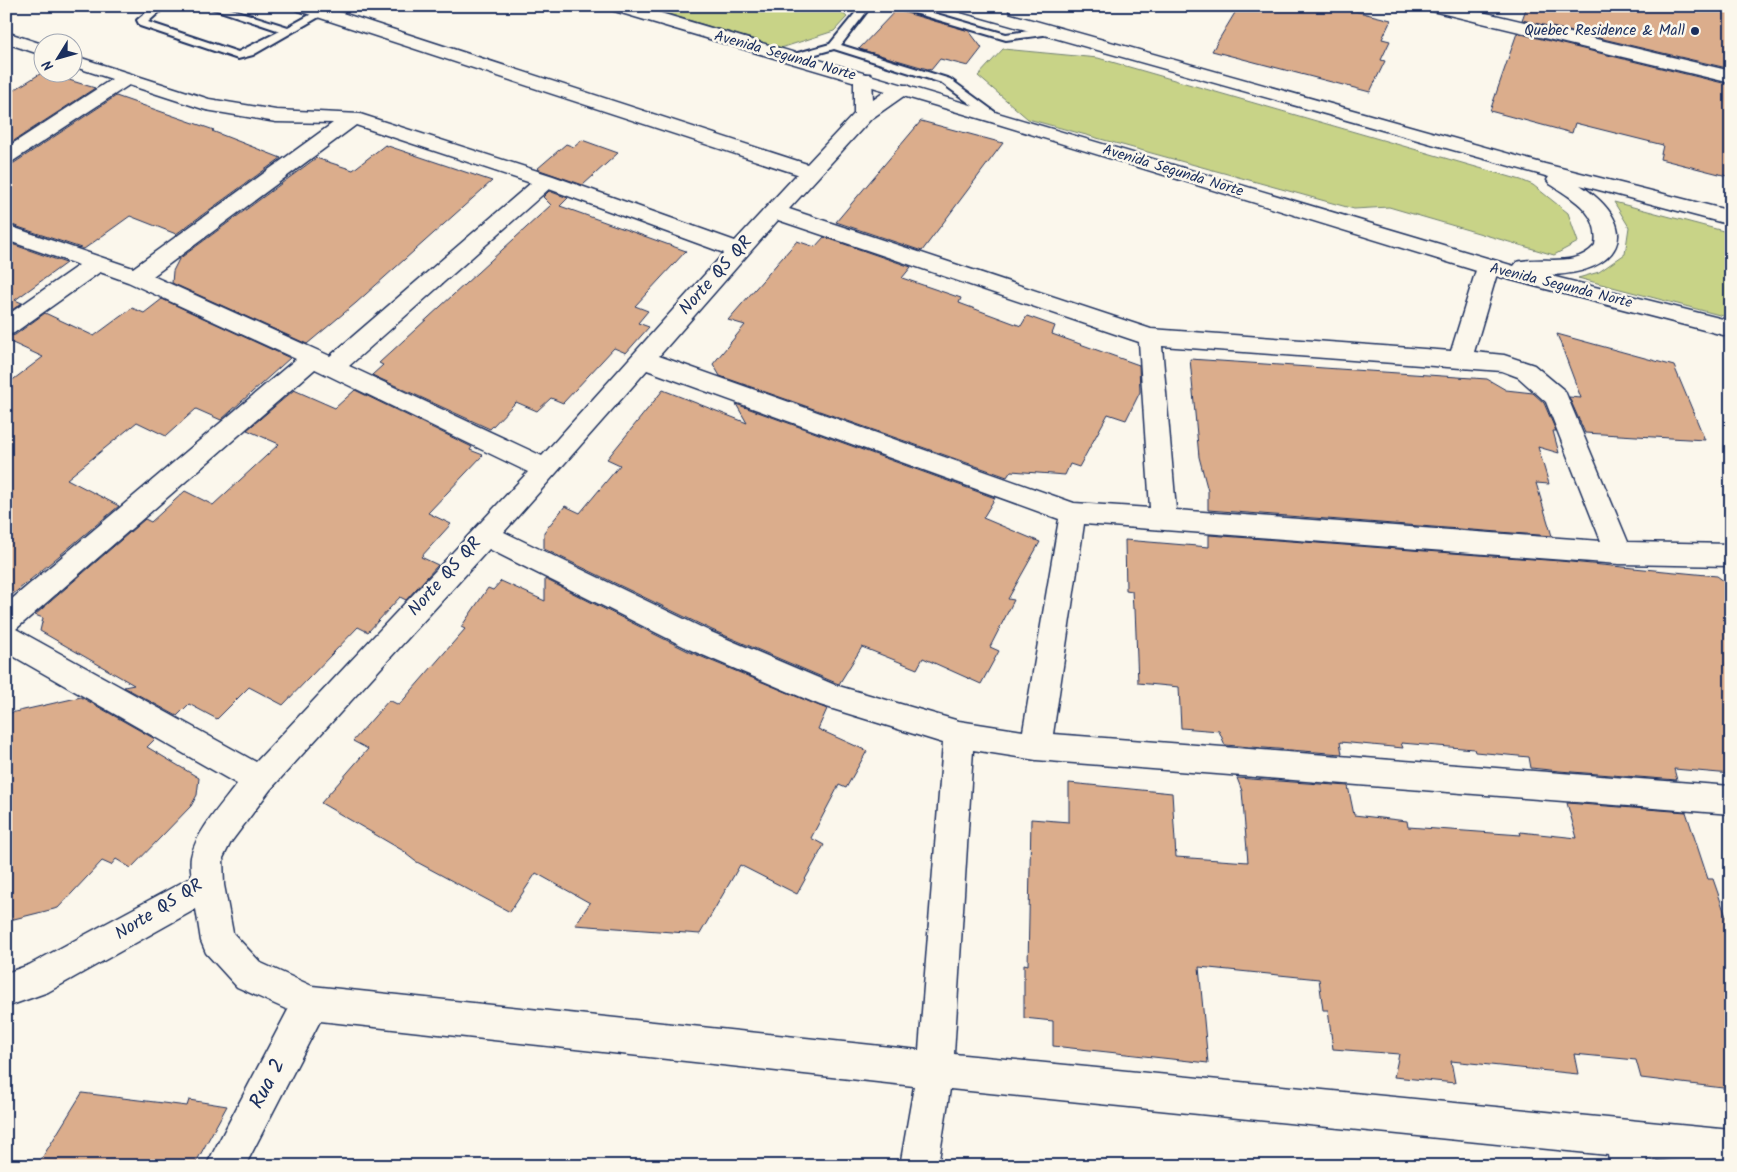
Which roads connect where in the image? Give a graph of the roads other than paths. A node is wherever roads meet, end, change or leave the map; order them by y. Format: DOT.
graph roads {
  1 [pos="161,6"];
  2 [pos="210,6"];
  3 [pos="302,6"];
  4 [pos="617,6"];
  5 [pos="866,6"];
  6 [pos="896,6"];
  7 [pos="961,6"];
  8 [pos="1434,6"];
  9 [pos="321,12"];
  10 [pos="999,12"];
  11 [pos="287,30"];
  12 [pos="1051,31"];
  13 [pos="6,37"];
  14 [pos="32,46"];
  15 [pos="834,46"];
  16 [pos="791,58"];
  17 [pos="82,64"];
  18 [pos="1731,77"];
  19 [pos="863,78"];
  20 [pos="126,79"];
  21 [pos="901,89"];
  22 [pos="864,114"];
  23 [pos="995,117"];
  24 [pos="353,118"];
  25 [pos="6,157"];
  26 [pos="1538,168"];
  27 [pos="811,172"];
  28 [pos="546,181"];
  29 [pos="775,212"];
  30 [pos="1731,218"];
  31 [pos="6,232"];
  32 [pos="738,250"];
  33 [pos="98,263"];
  34 [pos="1488,268"];
  35 [pos="136,277"];
  36 [pos="6,327"];
  37 [pos="1731,329"];
  38 [pos="1150,337"];
  39 [pos="641,359"];
  40 [pos="1460,359"];
  41 [pos="322,363"];
  42 [pos="546,469"];
  43 [pos="1073,513"];
  44 [pos="1164,520"];
  45 [pos="484,534"];
  46 [pos="1619,553"];
  47 [pos="1731,556"];
  48 [pos="9,639"];
  49 [pos="959,734"];
  50 [pos="1036,746"];
  51 [pos="260,780"];
  52 [pos="1731,800"];
  53 [pos="208,885"];
  54 [pos="6,990"];
  55 [pos="311,1003"];
  56 [pos="935,1070"];
  57 [pos="1731,1149"];
  58 [pos="1626,1151"];
  59 [pos="225,1166"];
  60 [pos="919,1166"];
  1 -- 11 [label="lane"];
  2 -- 11 [label="lane"];
  3 -- 9 [label="street"];
  4 -- 16 [label="street, Avenida Segunda Norte"];
  5 -- 15 [label="lane"];
  6 -- 12 [label="lane"];
  7 -- 10 [label="street"];
  8 -- 18 [label="street"];
  9 -- 11 [label="lane"];
  9 -- 27 [label="street"];
  10 -- 12 [label="street"];
  12 -- 26 [label="street"];
  13 -- 14 [label="street"];
  15 -- 16 [label="lane"];
  15 -- 23 [label="lane"];
  16 -- 19 [label="street, Avenida Segunda Norte"];
  17 -- 20 [label="street"];
  19 -- 21 [label="street, Avenida Segunda Norte"];
  19 -- 22 [label="street"];
  20 -- 24 [label="street"];
  20 -- 25 [label="street"];
  21 -- 22 [label="street, Norte QS QR"];
  21 -- 23 [label="street, Avenida Segunda Norte"];
  22 -- 27 [label="street, Norte QS QR"];
  23 -- 34 [label="street, Avenida Segunda Norte"];
  24 -- 28 [label="street"];
  24 -- 35 [label="street"];
  26 -- 30 [label="street"];
  26 -- 34 [label="street"];
  27 -- 29 [label="street, Norte QS QR"];
  28 -- 32 [label="street"];
  28 -- 41 [label="street"];
  29 -- 32 [label="street, Norte QS QR"];
  29 -- 38 [label="street"];
  31 -- 33 [label="street"];
  32 -- 39 [label="street, Norte QS QR"];
  33 -- 35 [label="street"];
  33 -- 36 [label="street"];
  34 -- 37 [label="street, Avenida Segunda Norte"];
  34 -- 40 [label="street"];
  35 -- 41 [label="street"];
  38 -- 40 [label="street"];
  38 -- 44 [label="street"];
  39 -- 42 [label="street, Norte QS QR"];
  39 -- 43 [label="street"];
  40 -- 46 [label="street"];
  41 -- 42 [label="street"];
  41 -- 48 [label="street"];
  42 -- 45 [label="street, Norte QS QR"];
  43 -- 44 [label="street"];
  43 -- 50 [label="street"];
  44 -- 46 [label="street"];
  45 -- 49 [label="street"];
  45 -- 51 [label="street, Norte QS QR"];
  46 -- 47 [label="street"];
  48 -- 51 [label="street"];
  49 -- 50 [label="street"];
  49 -- 56 [label="street"];
  50 -- 52 [label="street"];
  51 -- 53 [label="street, Norte QS QR"];
  53 -- 54 [label="street, Norte QS QR"];
  53 -- 55 [label="street"];
  55 -- 56 [label="street"];
  55 -- 59 [label="street, Rua 2"];
  56 -- 58 [label="street"];
  56 -- 60 [label="street"];
  57 -- 58 [label="street"];
}
